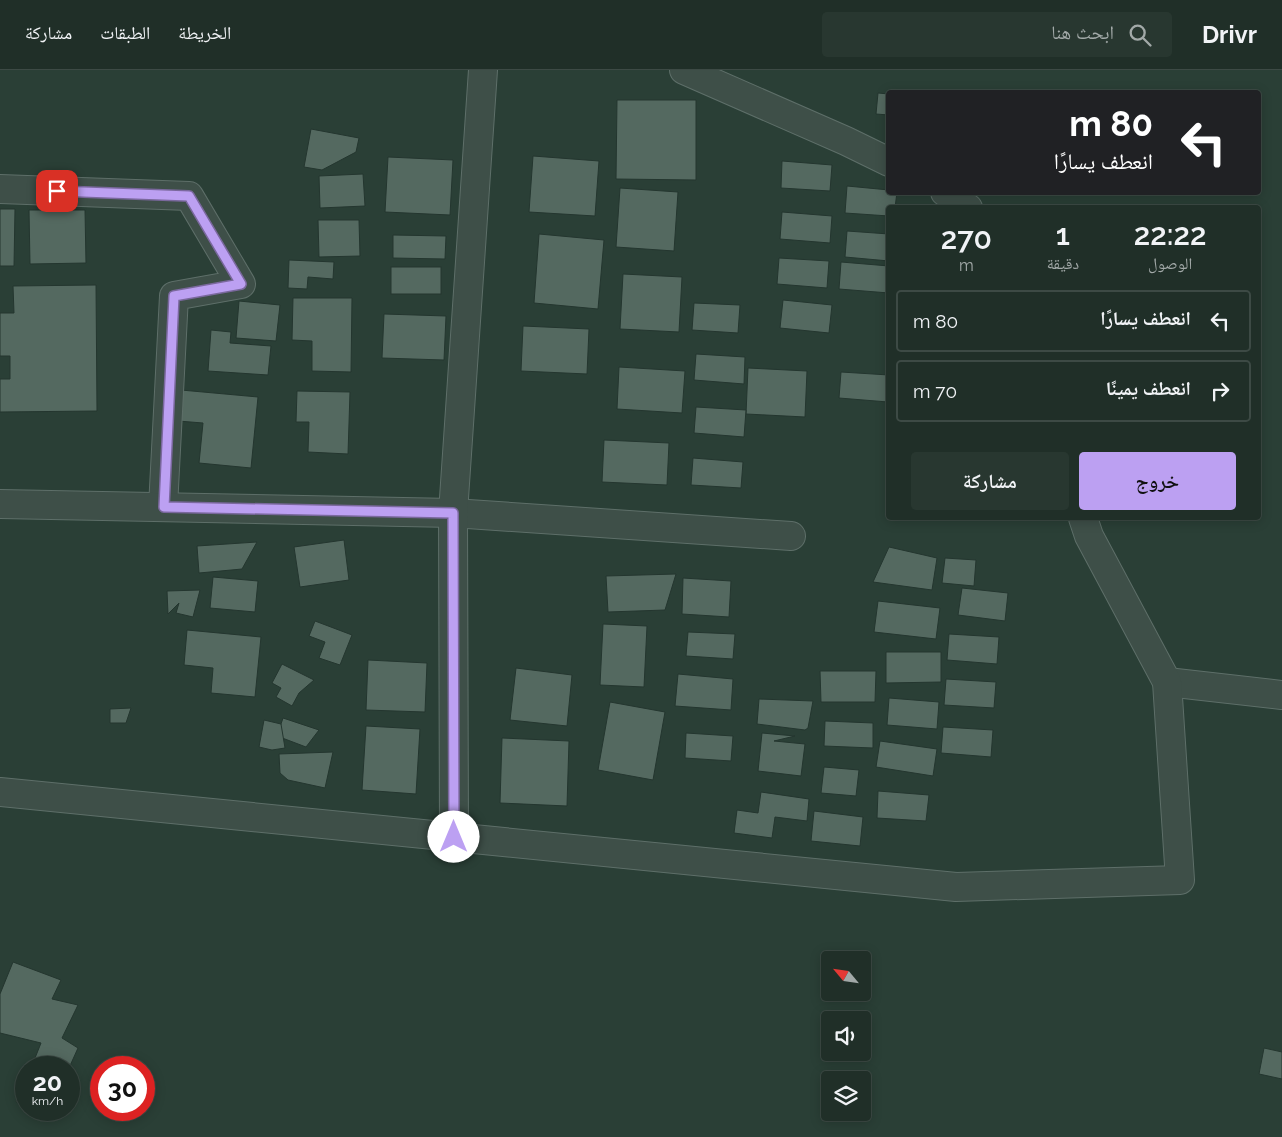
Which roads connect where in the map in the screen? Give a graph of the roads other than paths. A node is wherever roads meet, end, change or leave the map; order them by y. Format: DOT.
graph roads {
  1 [pos="483,70"];
  2 [pos="684,70"];
  3 [pos="886,161"];
  4 [pos="0,189"];
  5 [pos="948,195"];
  6 [pos="964,205"];
  7 [pos="0,504"];
  8 [pos="164,507"];
  9 [pos="453,513"];
  10 [pos="1084,520"];
  11 [pos="791,536"];
  12 [pos="1167,682"];
  13 [pos="1282,695"];
  14 [pos="0,792"];
  15 [pos="454,837"];
  1 -- 9 [label="street"];
  2 -- 3 [label="street"];
  4 -- 8 [label="street"];
  5 -- 6 [label="street"];
  7 -- 8 [label="street"];
  8 -- 9 [label="street"];
  9 -- 11 [label="street"];
  9 -- 15 [label="street"];
  10 -- 12 [label="street"];
  12 -- 13 [label="street"];
  12 -- 15 [label="street"];
  14 -- 15 [label="street"];
}
